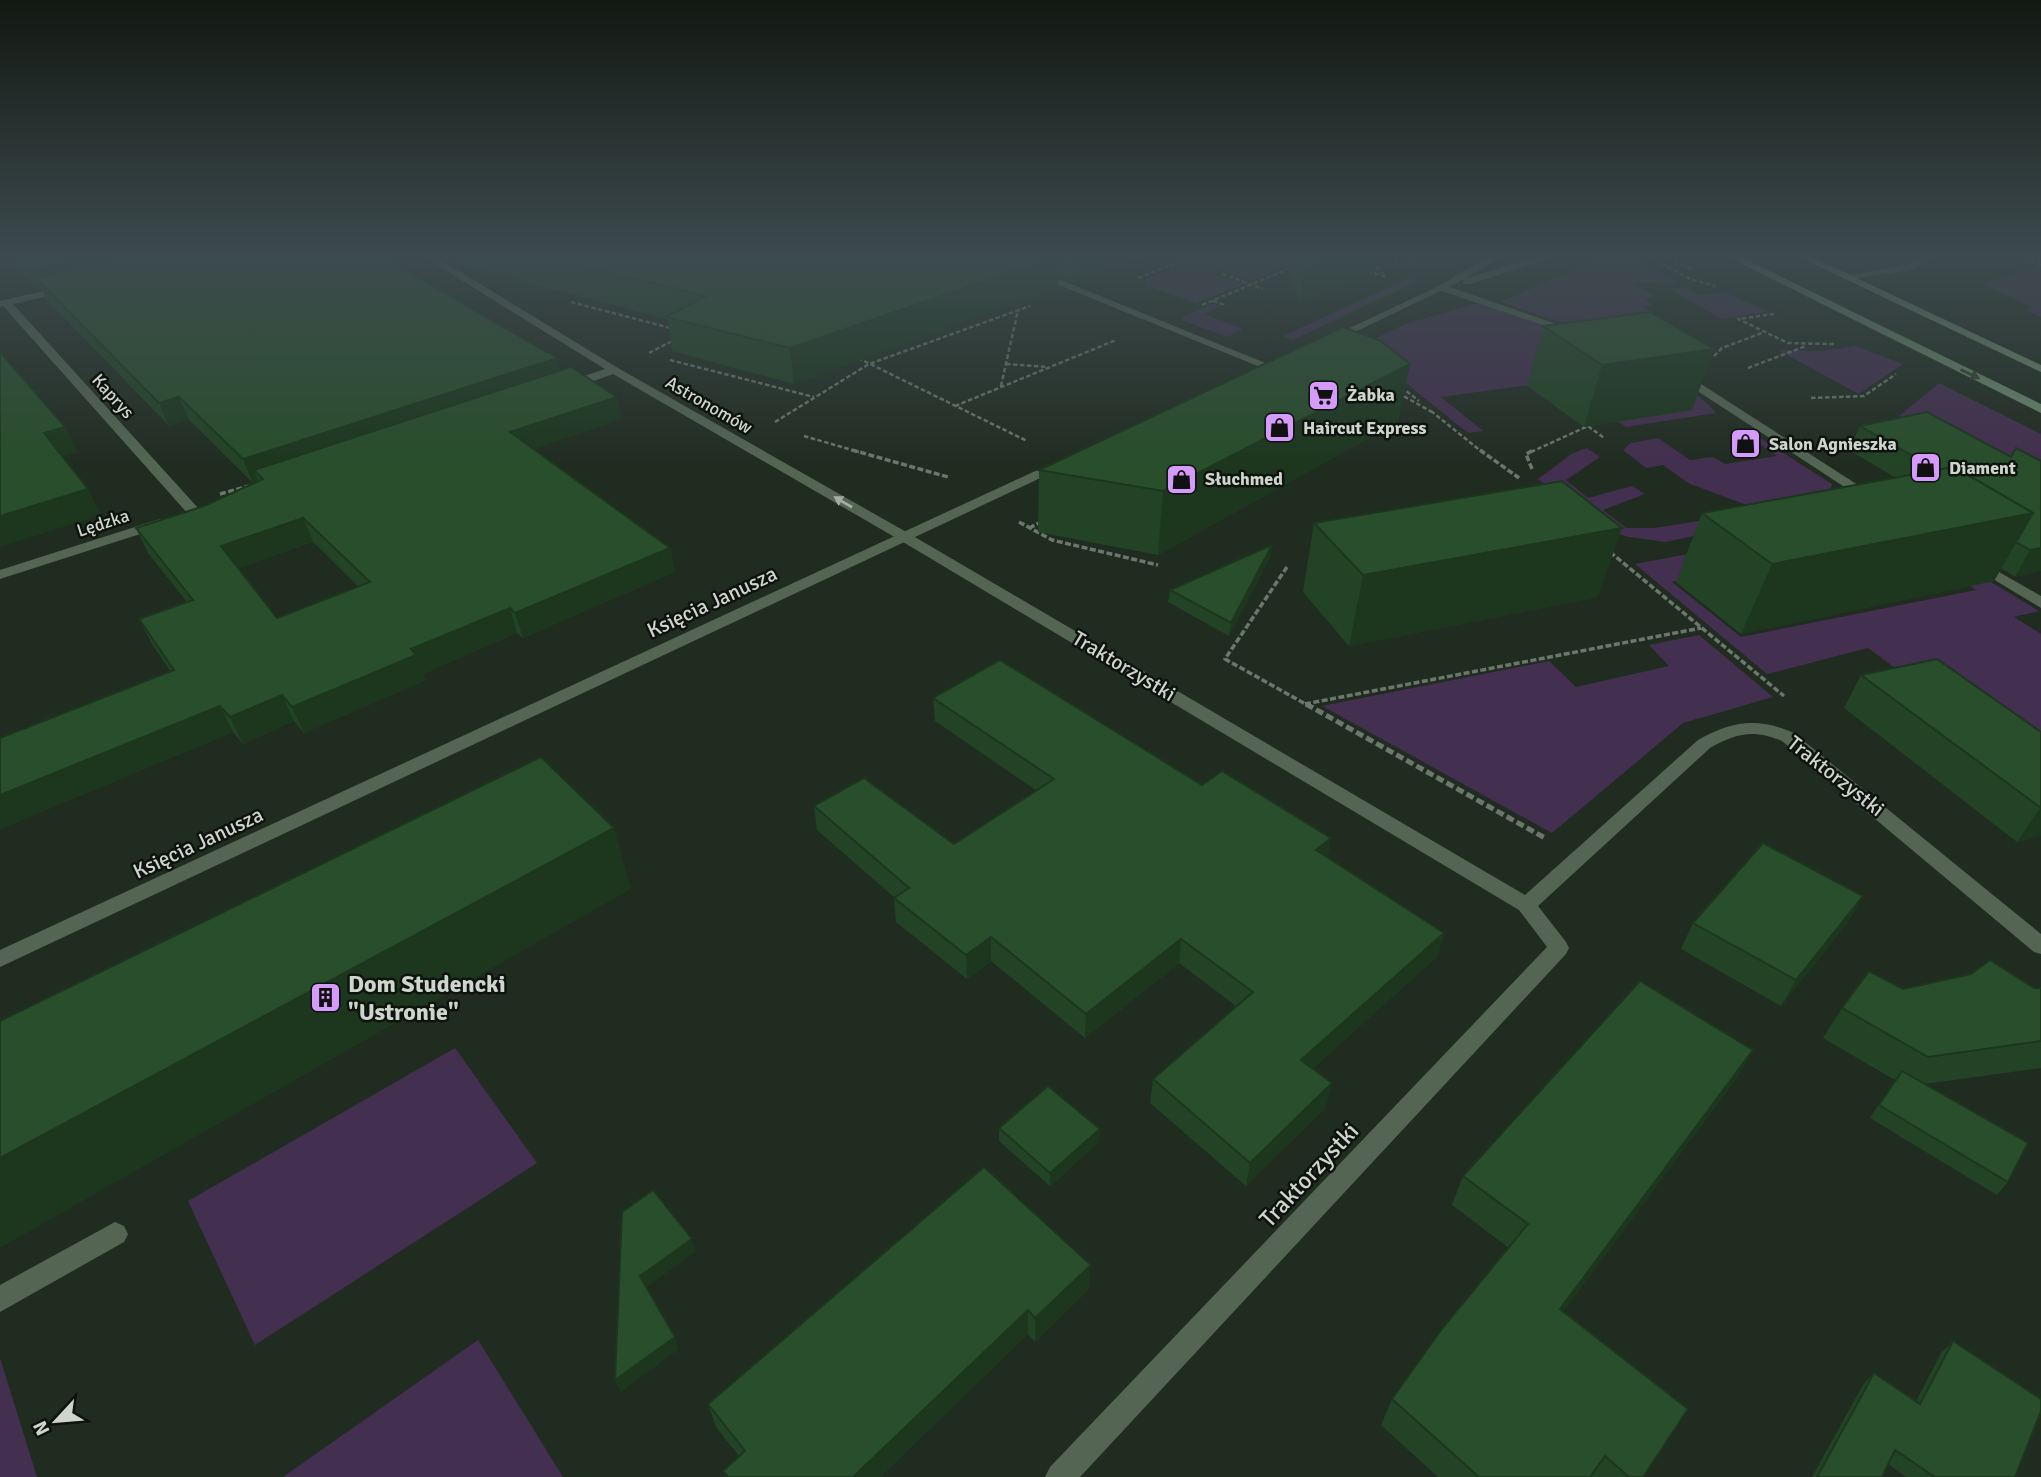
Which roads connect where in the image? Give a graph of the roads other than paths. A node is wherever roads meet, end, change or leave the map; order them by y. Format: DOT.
graph roads {
  1 [pos="22,326"];
  2 [pos="542,326"];
  3 [pos="1171,326"];
  4 [pos="1360,326"];
  5 [pos="1554,326"];
  6 [pos="1873,326"];
  7 [pos="1950,326"];
  8 [pos="1592,339"];
  9 [pos="1318,345"];
  10 [pos="2041,369"];
  11 [pos="614,370"];
  12 [pos="1671,370"];
  13 [pos="1244,379"];
  14 [pos="556,390"];
  15 [pos="2041,409"];
  16 [pos="1080,454"];
  17 [pos="1885,507"];
  18 [pos="188,514"];
  19 [pos="903,536"];
  20 [pos="1969,558"];
  21 [pos="0,575"];
  22 [pos="2041,603"];
  23 [pos="1526,905"];
  24 [pos="2041,946"];
  25 [pos="0,959"];
  26 [pos="115,1234"];
  27 [pos="0,1299"];
  28 [pos="1060,1477"];
  1 -- 18 [label="street, Kaprys"];
  2 -- 11 [label="street, Astronomów"];
  3 -- 13 [label="street"];
  4 -- 9 [label="street"];
  5 -- 8 [label="street"];
  6 -- 15 [label="main road, one-way"];
  7 -- 10 [label="main road"];
  11 -- 14 [label="street"];
  19 -- 11 [label="street, Astronomów, one-way"];
  12 -- 17 [label="street"];
  16 -- 19 [label="street, Księcia Janusza"];
  18 -- 21 [label="street, Lędzka"];
  19 -- 23 [label="street, Traktorzystki"];
  19 -- 25 [label="street, Księcia Janusza"];
  20 -- 22 [label="street"];
  23 -- 24 [label="street, Traktorzystki"];
  23 -- 28 [label="street, Traktorzystki"];
  26 -- 27 [label="street"];
}
